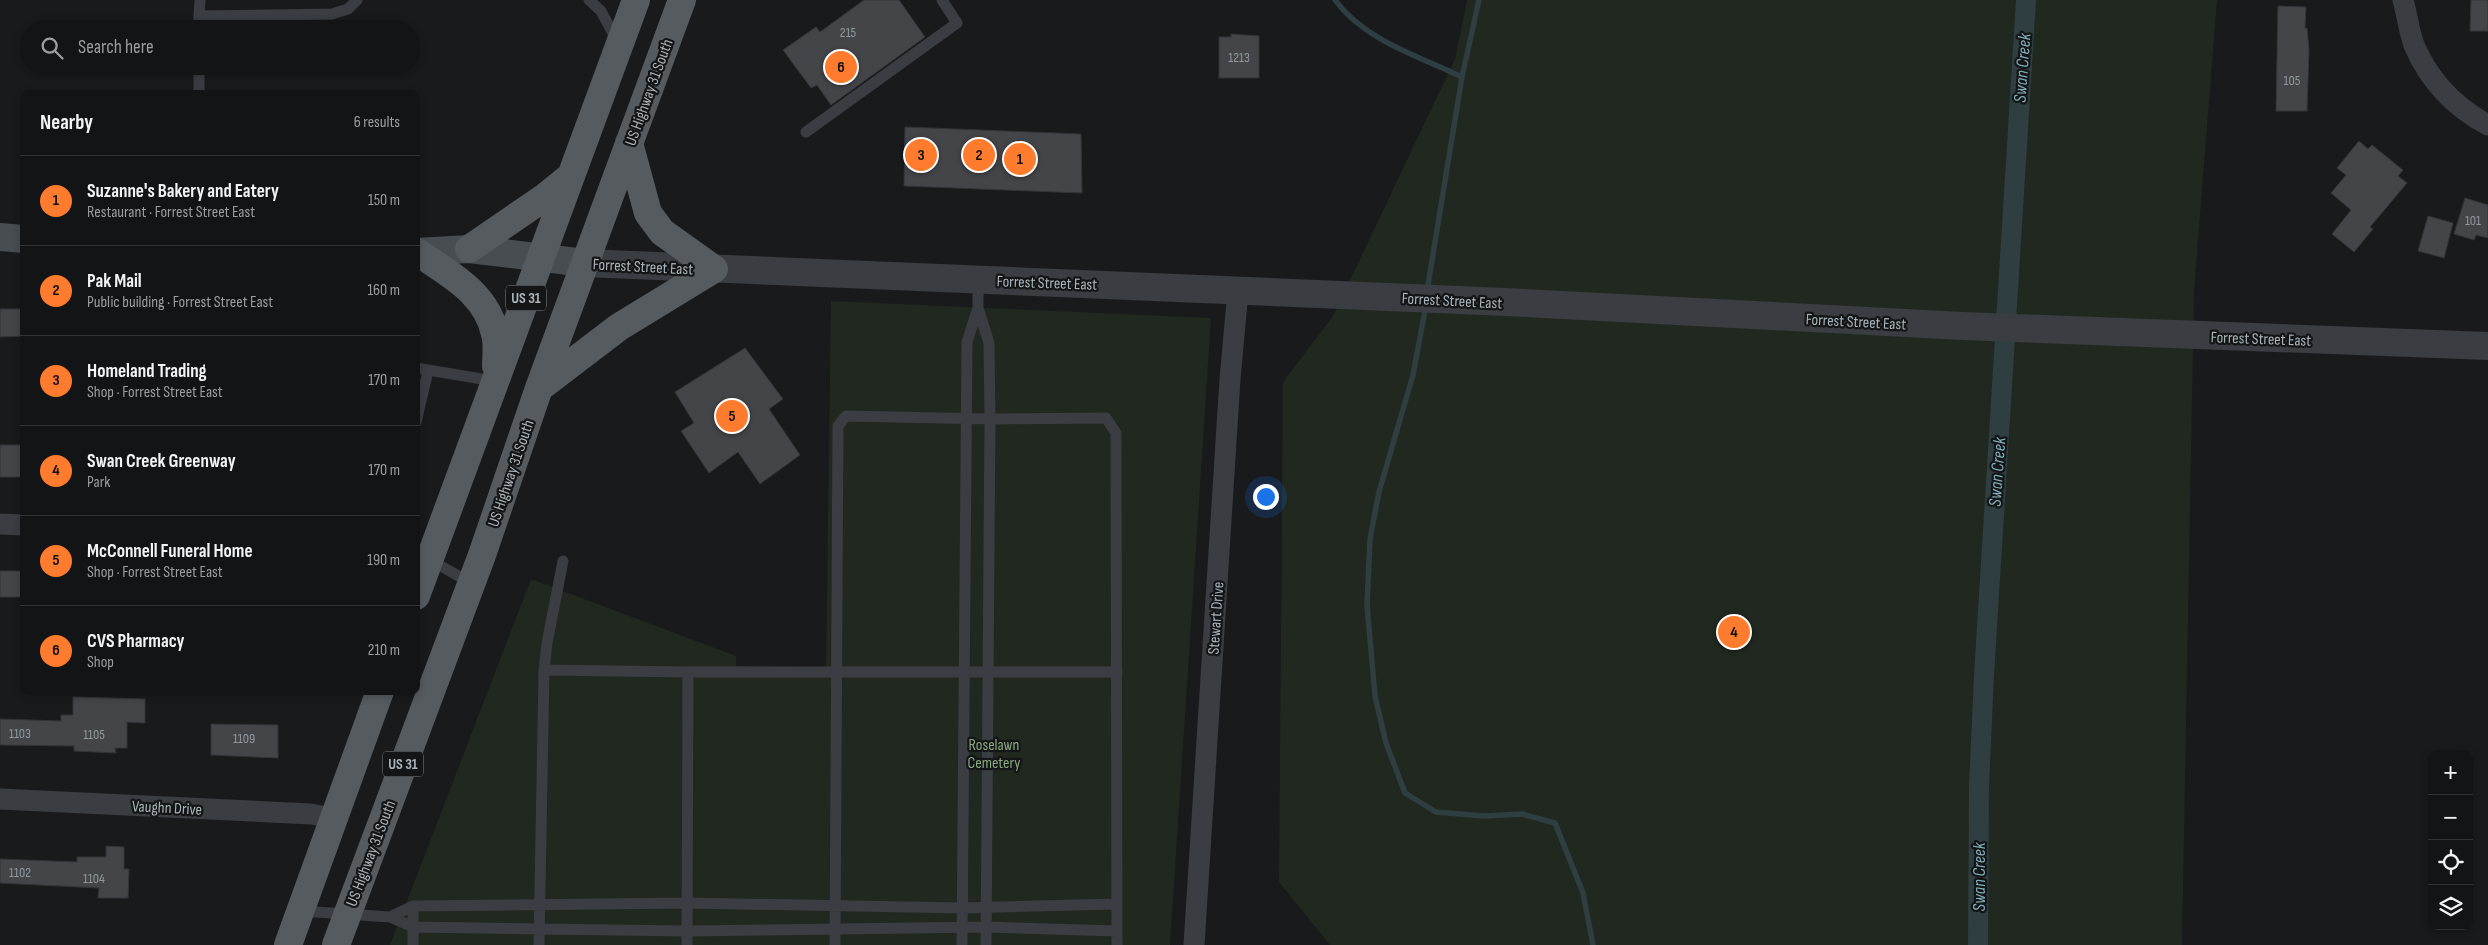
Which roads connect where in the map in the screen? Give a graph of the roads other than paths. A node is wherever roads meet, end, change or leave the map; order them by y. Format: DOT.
graph roads {
  1 [pos="200,0"];
  2 [pos="357,0"];
  3 [pos="589,0"];
  4 [pos="636,0"];
  5 [pos="682,0"];
  6 [pos="942,0"];
  7 [pos="2403,0"];
  8 [pos="200,16"];
  9 [pos="200,20"];
  10 [pos="619,47"];
  11 [pos="200,75"];
  12 [pos="200,90"];
  13 [pos="2488,125"];
  14 [pos="806,132"];
  15 [pos="629,143"];
  16 [pos="572,175"];
  17 [pos="0,237"];
  18 [pos="20,239"];
  19 [pos="469,249"];
  20 [pos="420,252"];
  21 [pos="420,254"];
  22 [pos="542,257"];
  23 [pos="585,262"];
  24 [pos="714,270"];
  25 [pos="978,280"];
  26 [pos="1238,292"];
  27 [pos="978,308"];
  28 [pos="2488,346"];
  29 [pos="420,369"];
  30 [pos="428,371"];
  31 [pos="495,377"];
  32 [pos="539,388"];
  33 [pos="420,405"];
  34 [pos="967,419"];
  35 [pos="990,419"];
  36 [pos="0,524"];
  37 [pos="20,525"];
  38 [pos="423,556"];
  39 [pos="563,561"];
  40 [pos="420,573"];
  41 [pos="471,583"];
  42 [pos="544,670"];
  43 [pos="836,671"];
  44 [pos="688,672"];
  45 [pos="1117,672"];
  46 [pos="964,673"];
  47 [pos="988,673"];
  48 [pos="378,695"];
  49 [pos="0,800"];
  50 [pos="333,818"];
  51 [pos="687,903"];
  52 [pos="1117,904"];
  53 [pos="539,905"];
  54 [pos="413,906"];
  55 [pos="835,908"];
  56 [pos="962,908"];
  57 [pos="986,908"];
  58 [pos="301,911"];
  59 [pos="347,914"];
  60 [pos="390,917"];
  61 [pos="413,927"];
  62 [pos="986,927"];
  63 [pos="538,928"];
  64 [pos="835,928"];
  65 [pos="962,928"];
  66 [pos="687,931"];
  67 [pos="1117,931"];
  68 [pos="288,945"];
  69 [pos="336,945"];
  70 [pos="413,945"];
  71 [pos="539,945"];
  72 [pos="687,945"];
  73 [pos="835,945"];
  74 [pos="962,945"];
  75 [pos="986,945"];
  76 [pos="1117,945"];
  77 [pos="1194,945"];
  1 -- 8 [label="lane"];
  2 -- 8 [label="lane"];
  3 -- 10 [label="lane"];
  4 -- 10 [label="main road, US 31"];
  5 -- 15 [label="main road, US Highway 31 South / US 31"];
  6 -- 14 [label="lane"];
  7 -- 13 [label="street"];
  8 -- 9 [label="lane"];
  10 -- 16 [label="main road, US 31"];
  11 -- 12 [label="lane"];
  15 -- 23 [label="main road, US Highway 31 South / US 31"];
  15 -- 24 [label="main road"];
  16 -- 19 [label="main road"];
  16 -- 22 [label="main road, US 31"];
  17 -- 18 [label="main road"];
  19 -- 20 [label="main road, Forrest Street East"];
  19 -- 22 [label="main road, Forrest Street East"];
  21 -- 31 [label="main road"];
  22 -- 23 [label="main road, Forrest Street East"];
  22 -- 31 [label="main road, US 31"];
  23 -- 24 [label="street, Forrest Street East"];
  23 -- 32 [label="main road, US Highway 31 South / US 31"];
  24 -- 25 [label="street, Forrest Street East"];
  24 -- 32 [label="main road"];
  25 -- 26 [label="street, Forrest Street East"];
  25 -- 27 [label="lane"];
  26 -- 28 [label="street, Forrest Street East"];
  26 -- 77 [label="street, Stewart Drive"];
  27 -- 34 [label="lane"];
  27 -- 35 [label="lane"];
  29 -- 30 [label="lane"];
  30 -- 31 [label="lane"];
  30 -- 33 [label="lane"];
  31 -- 38 [label="main road, US 31"];
  32 -- 41 [label="main road, US Highway 31 South / US 31"];
  34 -- 35 [label="lane"];
  34 -- 43 [label="lane"];
  34 -- 46 [label="lane"];
  35 -- 45 [label="lane"];
  35 -- 47 [label="lane"];
  36 -- 37 [label="street"];
  38 -- 40 [label="main road, US 31"];
  38 -- 41 [label="lane"];
  39 -- 42 [label="lane"];
  41 -- 59 [label="main road, US Highway 31 South / US 31"];
  42 -- 44 [label="lane"];
  42 -- 53 [label="lane"];
  43 -- 44 [label="lane"];
  43 -- 46 [label="lane"];
  43 -- 55 [label="lane"];
  44 -- 51 [label="lane"];
  45 -- 47 [label="lane"];
  45 -- 52 [label="lane"];
  46 -- 47 [label="lane"];
  46 -- 56 [label="lane"];
  47 -- 57 [label="lane"];
  48 -- 50 [label="main road, US 31"];
  49 -- 50 [label="street, Vaughn Drive"];
  50 -- 58 [label="main road, US 31"];
  51 -- 53 [label="lane"];
  51 -- 55 [label="lane"];
  51 -- 66 [label="lane"];
  52 -- 57 [label="lane"];
  52 -- 67 [label="lane"];
  53 -- 54 [label="lane"];
  53 -- 63 [label="lane"];
  54 -- 60 [label="lane"];
  54 -- 61 [label="lane"];
  55 -- 56 [label="lane"];
  55 -- 64 [label="lane"];
  56 -- 57 [label="lane"];
  56 -- 65 [label="lane"];
  57 -- 62 [label="lane"];
  58 -- 59 [label="lane"];
  58 -- 68 [label="main road, US 31"];
  59 -- 60 [label="lane"];
  59 -- 69 [label="main road, US Highway 31 South / US 31"];
  60 -- 61 [label="lane"];
  61 -- 63 [label="lane"];
  61 -- 70 [label="lane"];
  62 -- 65 [label="lane"];
  62 -- 67 [label="lane"];
  62 -- 75 [label="lane"];
  63 -- 66 [label="lane"];
  63 -- 71 [label="lane"];
  64 -- 65 [label="lane"];
  64 -- 66 [label="lane"];
  64 -- 73 [label="lane"];
  65 -- 74 [label="lane"];
  66 -- 72 [label="lane"];
  67 -- 76 [label="lane"];
}
